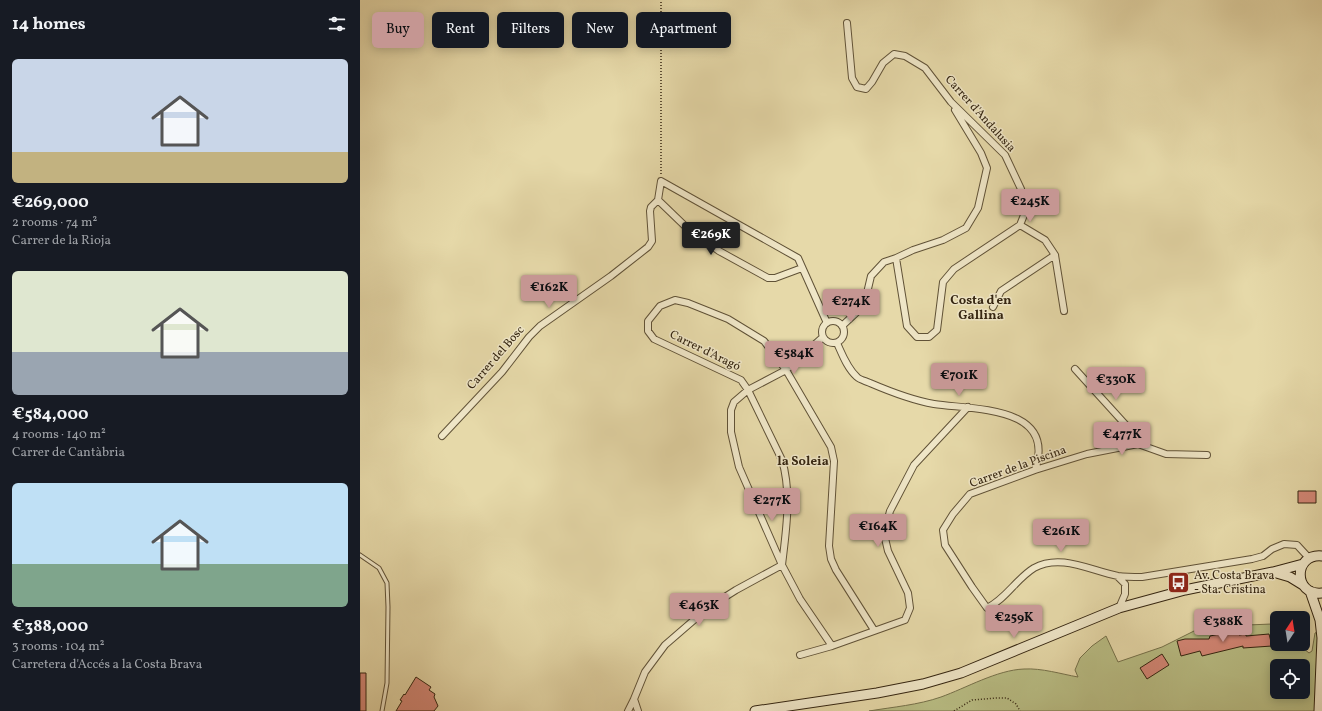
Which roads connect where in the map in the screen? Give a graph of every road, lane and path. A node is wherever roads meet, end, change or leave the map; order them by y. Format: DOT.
graph roads {
  1 [pos="661,0"];
  2 [pos="846,23"];
  3 [pos="951,102"];
  4 [pos="661,181"];
  5 [pos="658,200"];
  6 [pos="1020,225"];
  7 [pos="1054,255"];
  8 [pos="896,258"];
  9 [pos="802,268"];
  10 [pos="993,307"];
  11 [pos="1064,311"];
  12 [pos="827,323"];
  13 [pos="842,326"];
  14 [pos="823,337"];
  15 [pos="837,343"];
  16 [pos="1075,369"];
  17 [pos="786,370"];
  18 [pos="748,390"];
  19 [pos="968,407"];
  20 [pos="442,436"];
  21 [pos="1138,444"];
  22 [pos="1207,455"];
  23 [pos="1035,470"];
  24 [pos="360,555"];
  25 [pos="1322,556"];
  26 [pos="1306,561"];
  27 [pos="782,565"];
  28 [pos="1273,572"];
  29 [pos="1117,576"];
  30 [pos="1303,584"];
  31 [pos="1310,591"];
  32 [pos="1322,593"];
  33 [pos="1119,608"];
  34 [pos="1321,617"];
  35 [pos="874,630"];
  36 [pos="832,646"];
  37 [pos="800,654"];
  38 [pos="634,699"];
  39 [pos="382,711"];
  40 [pos="628,711"];
  41 [pos="638,711"];
  42 [pos="755,711"];
  43 [pos="954,711"];
  44 [pos="1020,711"];
  45 [pos="1319,711"];
  1 -- 4 [label="path"];
  2 -- 3 [label="street, Carrer d'Andalusia"];
  3 -- 6 [label="street, Carrer d'Andalusia"];
  3 -- 8 [label="street"];
  4 -- 5 [label="street"];
  4 -- 9 [label="street"];
  5 -- 9 [label="street"];
  5 -- 20 [label="street, Carrer del Bosc"];
  6 -- 7 [label="street"];
  6 -- 8 [label="street"];
  7 -- 10 [label="street"];
  7 -- 11 [label="street"];
  8 -- 13 [label="street"];
  9 -- 12 [label="street"];
  12 -- 13 [label="street"];
  12 -- 14 [label="street"];
  13 -- 15 [label="street"];
  14 -- 15 [label="street"];
  14 -- 17 [label="street"];
  15 -- 19 [label="street"];
  16 -- 21 [label="street"];
  17 -- 18 [label="street"];
  17 -- 18 [label="street, Carrer d'Aragó"];
  17 -- 35 [label="street, Carrer d'Aragó"];
  18 -- 27 [label="street, Carrer d'Aragó"];
  18 -- 27 [label="street"];
  19 -- 23 [label="street"];
  19 -- 35 [label="street"];
  21 -- 22 [label="street"];
  21 -- 23 [label="street, Carrer de la Piscina"];
  23 -- 29 [label="street, Carrer de la Piscina"];
  24 -- 39 [label="lane"];
  25 -- 26 [label="main road"];
  26 -- 28 [label="main road"];
  26 -- 29 [label="street, Carrer de la Piscina"];
  26 -- 30 [label="main road"];
  27 -- 36 [label="street"];
  27 -- 38 [label="street"];
  28 -- 30 [label="main road"];
  28 -- 33 [label="main road"];
  29 -- 33 [label="street"];
  30 -- 31 [label="main road"];
  31 -- 32 [label="main road"];
  31 -- 34 [label="main road"];
  33 -- 42 [label="main road"];
  34 -- 45 [label="main road"];
  35 -- 36 [label="street"];
  36 -- 37 [label="street"];
  38 -- 40 [label="street"];
  38 -- 41 [label="street"];
  43 -- 44 [label="path"];
}
